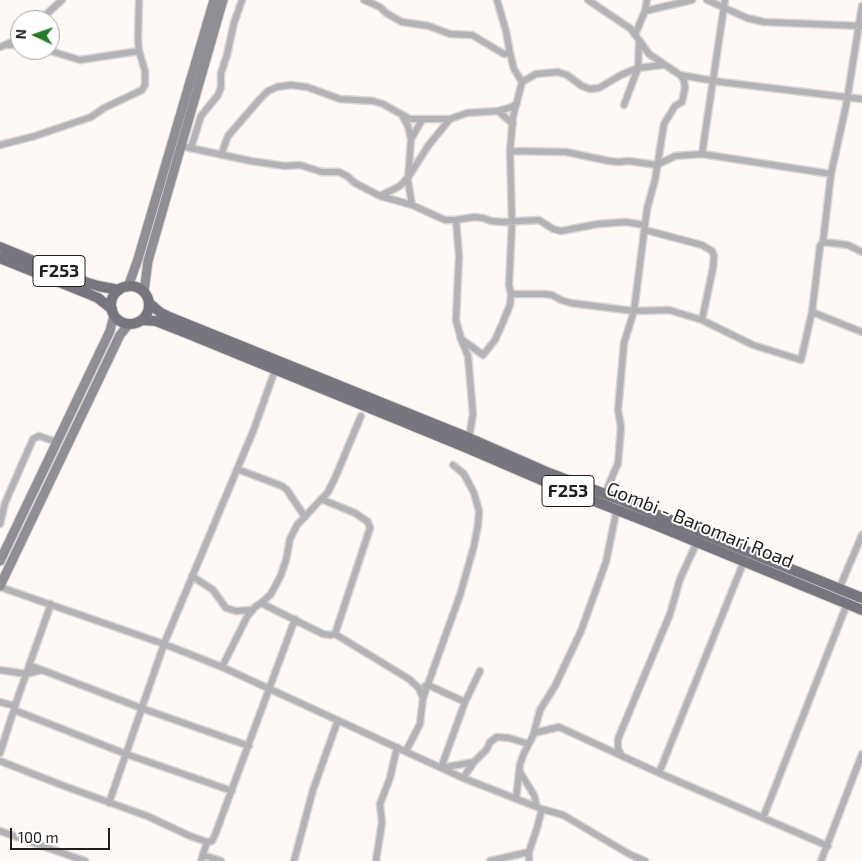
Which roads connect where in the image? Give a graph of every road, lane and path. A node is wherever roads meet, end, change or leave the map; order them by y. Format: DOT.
graph roads {
  1 [pos="62,0"];
  2 [pos="139,0"];
  3 [pos="214,0"];
  4 [pos="223,0"];
  5 [pos="242,0"];
  6 [pos="364,0"];
  7 [pos="497,0"];
  8 [pos="588,0"];
  9 [pos="647,0"];
  10 [pos="692,0"];
  11 [pos="707,0"];
  12 [pos="725,0"];
  13 [pos="862,6"];
  14 [pos="723,8"];
  15 [pos="51,10"];
  16 [pos="645,11"];
  17 [pos="861,26"];
  18 [pos="635,34"];
  19 [pos="639,42"];
  20 [pos="139,51"];
  21 [pos="510,53"];
  22 [pos="60,54"];
  23 [pos="663,65"];
  24 [pos="638,68"];
  25 [pos="680,75"];
  26 [pos="713,80"];
  27 [pos="522,82"];
  28 [pos="847,96"];
  29 [pos="862,99"];
  30 [pos="518,103"];
  31 [pos="624,105"];
  32 [pos="498,111"];
  33 [pos="403,116"];
  34 [pos="450,119"];
  35 [pos="422,120"];
  36 [pos="513,124"];
  37 [pos="411,139"];
  38 [pos="0,146"];
  39 [pos="181,146"];
  40 [pos="191,148"];
  41 [pos="510,151"];
  42 [pos="702,154"];
  43 [pos="221,155"];
  44 [pos="657,166"];
  45 [pos="831,174"];
  46 [pos="409,176"];
  47 [pos="380,196"];
  48 [pos="412,205"];
  49 [pos="456,220"];
  50 [pos="512,222"];
  51 [pos="644,227"];
  52 [pos="823,242"];
  53 [pos="0,247"];
  54 [pos="862,252"];
  55 [pos="0,258"];
  56 [pos="124,288"];
  57 [pos="144,292"];
  58 [pos="511,294"];
  59 [pos="149,302"];
  60 [pos="634,311"];
  61 [pos="113,312"];
  62 [pos="812,312"];
  63 [pos="143,320"];
  64 [pos="702,320"];
  65 [pos="129,324"];
  66 [pos="862,332"];
  67 [pos="461,339"];
  68 [pos="277,365"];
  69 [pos="360,416"];
  70 [pos="469,438"];
  71 [pos="57,442"];
  72 [pos="453,465"];
  73 [pos="237,469"];
  74 [pos="605,494"];
  75 [pos="320,499"];
  76 [pos="618,505"];
  77 [pos="305,516"];
  78 [pos="0,524"];
  79 [pos="862,536"];
  80 [pos="697,542"];
  81 [pos="744,560"];
  82 [pos="0,561"];
  83 [pos="192,576"];
  84 [pos="0,587"];
  85 [pos="839,589"];
  86 [pos="862,598"];
  87 [pos="262,603"];
  88 [pos="52,604"];
  89 [pos="847,604"];
  90 [pos="252,610"];
  91 [pos="862,610"];
  92 [pos="295,620"];
  93 [pos="335,634"];
  94 [pos="164,644"];
  95 [pos="29,665"];
  96 [pos="222,667"];
  97 [pos="0,670"];
  98 [pos="42,670"];
  99 [pos="480,671"];
  100 [pos="26,674"];
  101 [pos="428,685"];
  102 [pos="270,688"];
  103 [pos="420,688"];
  104 [pos="423,698"];
  105 [pos="0,702"];
  106 [pos="465,702"];
  107 [pos="14,708"];
  108 [pos="141,708"];
  109 [pos="338,720"];
  110 [pos="534,733"];
  111 [pos="2,740"];
  112 [pos="529,744"];
  113 [pos="249,746"];
  114 [pos="396,747"];
  115 [pos="406,751"];
  116 [pos="0,753"];
  117 [pos="126,754"];
  118 [pos="862,754"];
  119 [pos="622,756"];
  120 [pos="0,761"];
  121 [pos="474,762"];
  122 [pos="441,768"];
  123 [pos="520,771"];
  124 [pos="659,773"];
  125 [pos="463,778"];
  126 [pos="232,791"];
  127 [pos="516,798"];
  128 [pos="109,802"];
  129 [pos="539,808"];
  130 [pos="763,818"];
  131 [pos="0,830"];
  132 [pos="207,842"];
  133 [pos="828,846"];
  134 [pos="529,852"];
  135 [pos="202,858"];
  136 [pos="85,861"];
  137 [pos="221,861"];
  138 [pos="294,861"];
  139 [pos="376,861"];
  140 [pos="490,861"];
  141 [pos="529,861"];
  142 [pos="646,861"];
  143 [pos="821,861"];
  1 -- 15 [label="street"];
  2 -- 20 [label="street"];
  3 -- 56 [label="main road"];
  4 -- 39 [label="main road"];
  5 -- 40 [label="street"];
  6 -- 21 [label="street"];
  7 -- 21 [label="street"];
  8 -- 18 [label="street"];
  9 -- 16 [label="street"];
  10 -- 16 [label="street"];
  11 -- 14 [label="street"];
  12 -- 14 [label="street"];
  13 -- 17 [label="street"];
  14 -- 17 [label="street"];
  14 -- 26 [label="street"];
  16 -- 18 [label="street"];
  17 -- 28 [label="street"];
  18 -- 19 [label="street"];
  19 -- 23 [label="street"];
  19 -- 24 [label="street"];
  20 -- 22 [label="street"];
  20 -- 38 [label="street"];
  21 -- 27 [label="street"];
  23 -- 24 [label="street"];
  23 -- 25 [label="street"];
  24 -- 27 [label="street"];
  24 -- 31 [label="street"];
  25 -- 26 [label="street"];
  25 -- 44 [label="street"];
  26 -- 28 [label="street"];
  26 -- 42 [label="street"];
  27 -- 30 [label="street"];
  28 -- 29 [label="street"];
  28 -- 45 [label="street"];
  30 -- 32 [label="street"];
  30 -- 36 [label="street"];
  32 -- 34 [label="street"];
  32 -- 36 [label="street"];
  33 -- 35 [label="street"];
  33 -- 37 [label="street"];
  33 -- 43 [label="street"];
  34 -- 35 [label="street"];
  34 -- 46 [label="street"];
  35 -- 37 [label="street"];
  36 -- 41 [label="street"];
  37 -- 46 [label="street"];
  39 -- 40 [label="street"];
  39 -- 57 [label="main road"];
  40 -- 43 [label="street"];
  41 -- 44 [label="street"];
  41 -- 50 [label="street"];
  42 -- 44 [label="street"];
  42 -- 45 [label="street"];
  43 -- 47 [label="street"];
  44 -- 51 [label="street"];
  45 -- 52 [label="street"];
  46 -- 47 [label="street"];
  46 -- 48 [label="street"];
  47 -- 48 [label="street"];
  48 -- 49 [label="street"];
  49 -- 50 [label="street"];
  49 -- 67 [label="street"];
  50 -- 51 [label="street"];
  50 -- 58 [label="street"];
  51 -- 60 [label="street"];
  51 -- 64 [label="street"];
  52 -- 54 [label="street"];
  52 -- 62 [label="street"];
  53 -- 56 [label="main road, F253"];
  55 -- 61 [label="main road, F253"];
  56 -- 57 [label="main road, F253"];
  56 -- 61 [label="main road"];
  57 -- 59 [label="main road, F253"];
  58 -- 60 [label="street"];
  58 -- 67 [label="street"];
  59 -- 63 [label="main road"];
  59 -- 68 [label="main road, F253"];
  60 -- 64 [label="street"];
  60 -- 74 [label="street"];
  61 -- 65 [label="main road, F253"];
  61 -- 71 [label="main road"];
  62 -- 64 [label="street"];
  62 -- 66 [label="street"];
  63 -- 65 [label="main road, F253"];
  63 -- 68 [label="main road, F253"];
  65 -- 84 [label="main road"];
  67 -- 70 [label="street"];
  68 -- 70 [label="main road, Gombi - Baromari Road / F253"];
  68 -- 73 [label="street"];
  68 -- 76 [label="main road, Gombi - Baromari Road / F253"];
  69 -- 75 [label="street"];
  70 -- 74 [label="main road, Gombi - Baromari Road / F253"];
  71 -- 78 [label="street"];
  71 -- 82 [label="main road"];
  72 -- 101 [label="street"];
  73 -- 77 [label="street"];
  73 -- 83 [label="street"];
  74 -- 76 [label="main road, Gombi - Baromari Road / F253"];
  75 -- 77 [label="street"];
  75 -- 93 [label="street"];
  76 -- 80 [label="main road, Gombi - Baromari Road / F253"];
  76 -- 85 [label="main road, Gombi - Baromari Road / F253"];
  76 -- 110 [label="street"];
  77 -- 87 [label="street"];
  79 -- 85 [label="street"];
  80 -- 81 [label="main road, Gombi - Baromari Road / F253"];
  80 -- 119 [label="street"];
  81 -- 89 [label="main road, Gombi - Baromari Road / F253"];
  81 -- 124 [label="street"];
  83 -- 90 [label="street"];
  83 -- 94 [label="street"];
  84 -- 88 [label="street"];
  85 -- 86 [label="main road, Gombi - Baromari Road / F253"];
  87 -- 90 [label="street"];
  87 -- 92 [label="street"];
  88 -- 94 [label="street"];
  88 -- 95 [label="street"];
  89 -- 91 [label="main road, Gombi - Baromari Road / F253"];
  89 -- 130 [label="street"];
  90 -- 96 [label="street"];
  92 -- 93 [label="street"];
  92 -- 102 [label="street"];
  93 -- 103 [label="street"];
  94 -- 96 [label="street"];
  94 -- 108 [label="street"];
  95 -- 98 [label="street"];
  95 -- 100 [label="street"];
  96 -- 102 [label="street"];
  97 -- 100 [label="street"];
  98 -- 100 [label="street"];
  98 -- 108 [label="street"];
  99 -- 106 [label="street"];
  100 -- 107 [label="street"];
  101 -- 103 [label="street"];
  101 -- 104 [label="street"];
  101 -- 106 [label="street"];
  102 -- 109 [label="street"];
  102 -- 113 [label="street"];
  103 -- 104 [label="street"];
  104 -- 115 [label="street"];
  105 -- 107 [label="street"];
  106 -- 122 [label="street"];
  107 -- 111 [label="street"];
  107 -- 117 [label="street"];
  108 -- 113 [label="street"];
  108 -- 117 [label="street"];
  109 -- 114 [label="street"];
  109 -- 138 [label="street"];
  110 -- 112 [label="street"];
  110 -- 119 [label="street"];
  111 -- 116 [label="street"];
  112 -- 121 [label="street"];
  112 -- 123 [label="street"];
  113 -- 126 [label="street"];
  114 -- 115 [label="street"];
  114 -- 139 [label="street"];
  115 -- 122 [label="street"];
  117 -- 126 [label="street"];
  117 -- 128 [label="street"];
  118 -- 133 [label="street"];
  119 -- 124 [label="street"];
  120 -- 128 [label="street"];
  121 -- 122 [label="street"];
  121 -- 125 [label="street"];
  122 -- 125 [label="street"];
  123 -- 127 [label="street"];
  123 -- 129 [label="street"];
  124 -- 130 [label="street"];
  125 -- 127 [label="street"];
  126 -- 132 [label="street"];
  127 -- 129 [label="street"];
  128 -- 132 [label="street"];
  129 -- 134 [label="street"];
  129 -- 142 [label="street"];
  130 -- 133 [label="street"];
  131 -- 136 [label="street"];
  132 -- 135 [label="street"];
  133 -- 143 [label="street"];
  134 -- 140 [label="street"];
  134 -- 141 [label="street"];
  135 -- 137 [label="street"];
}
